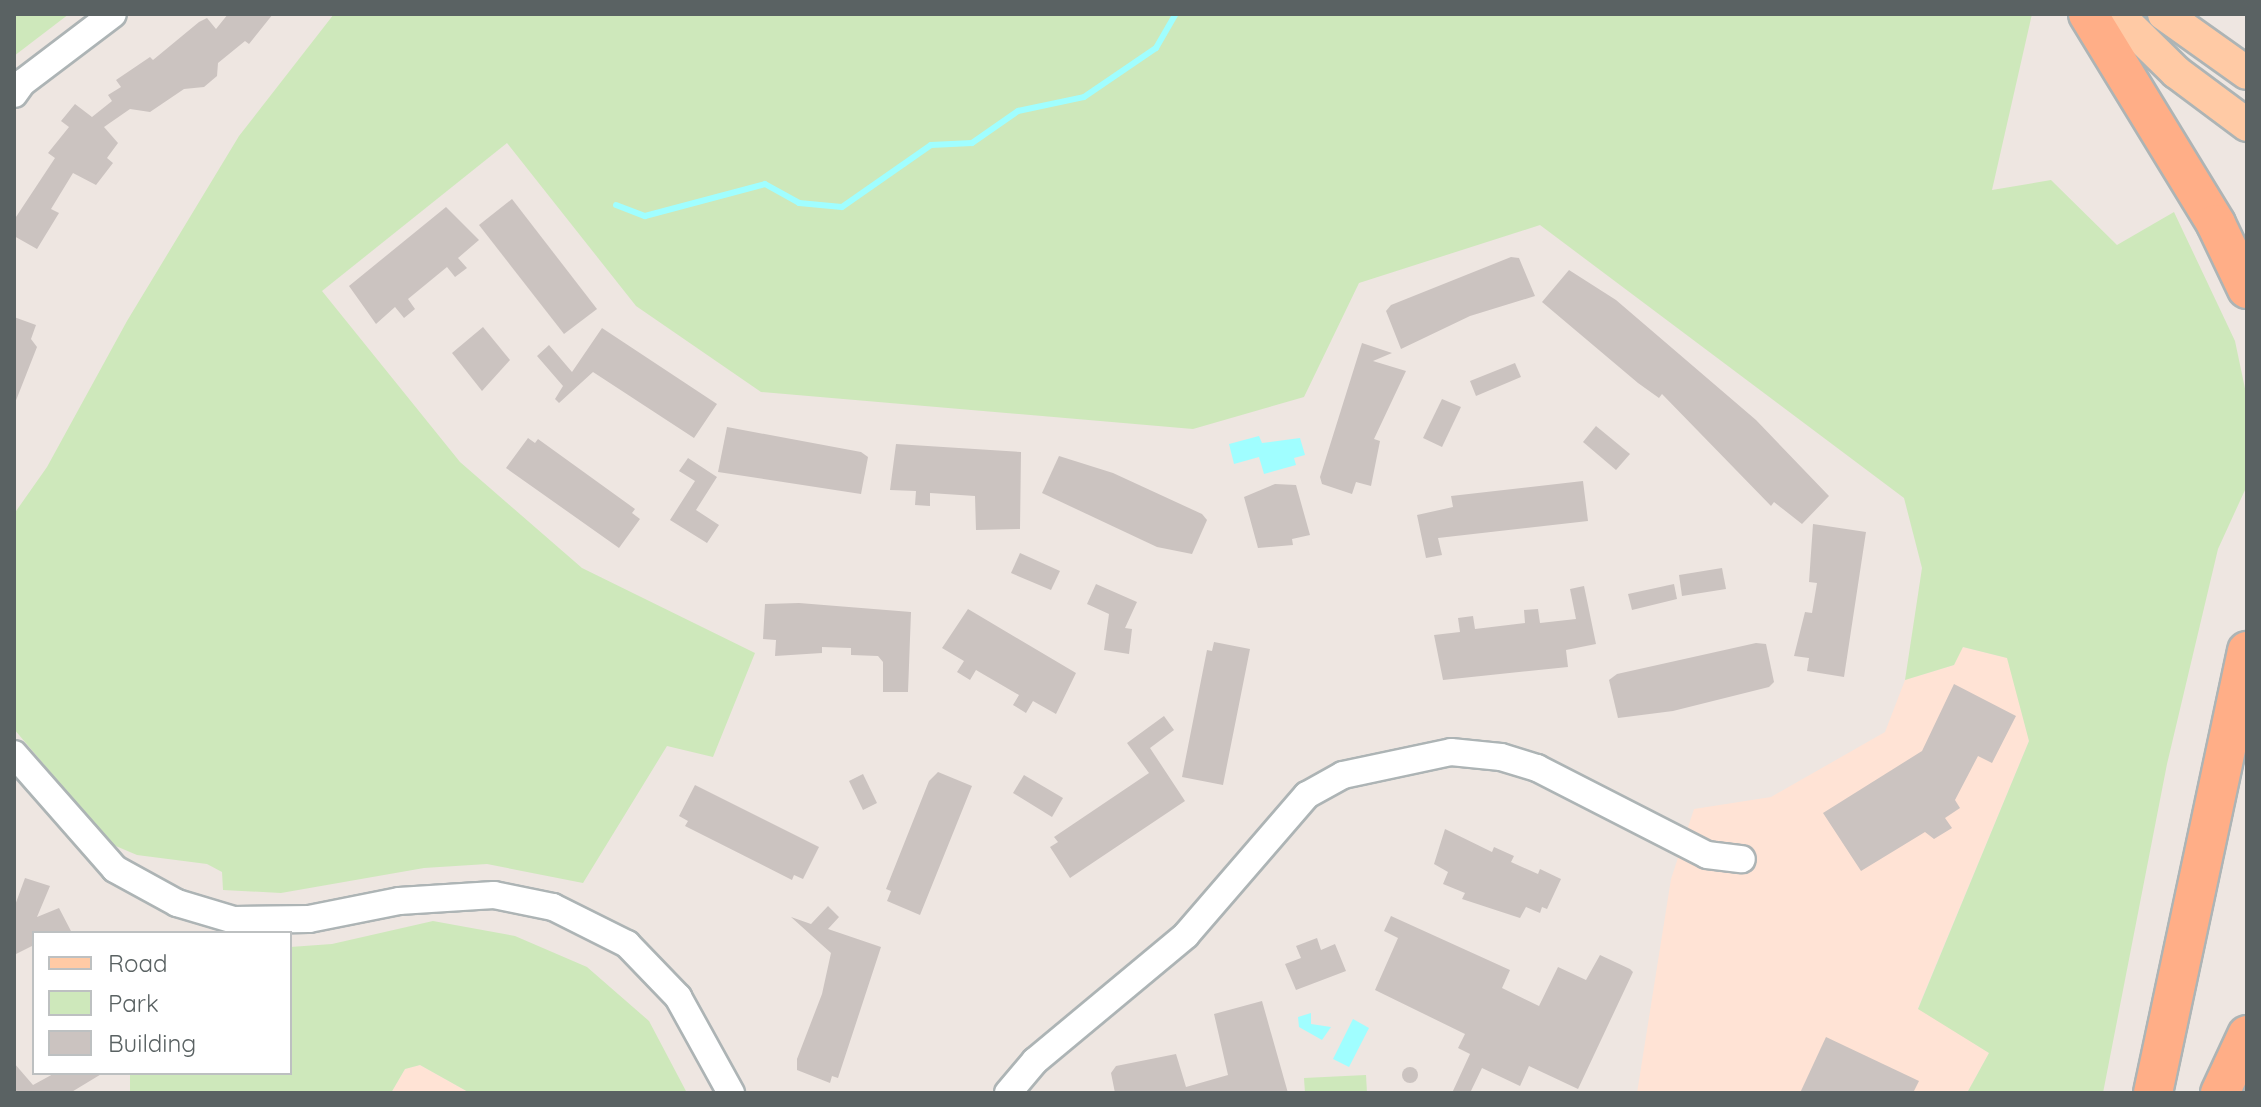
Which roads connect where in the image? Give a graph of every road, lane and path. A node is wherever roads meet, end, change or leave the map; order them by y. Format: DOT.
graph roads {
  1 [pos="113,14"];
  2 [pos="2088,14"];
  3 [pos="2117,14"];
  4 [pos="2164,14"];
  5 [pos="2247,73"];
  6 [pos="14,94"];
  7 [pos="2247,125"];
  8 [pos="2247,289"];
  9 [pos="2247,651"];
  10 [pos="2247,673"];
  11 [pos="2233,715"];
  12 [pos="14,754"];
  13 [pos="1742,859"];
  14 [pos="2247,1035"];
  15 [pos="731,1093"];
  16 [pos="1008,1093"];
  17 [pos="2153,1093"];
  18 [pos="2220,1093"];
  1 -- 6 [label="street"];
  2 -- 8 [label="highway"];
  3 -- 7 [label="main road"];
  4 -- 5 [label="main road"];
  9 -- 11 [label="highway"];
  10 -- 11 [label="highway"];
  11 -- 17 [label="highway"];
  12 -- 15 [label="street"];
  13 -- 16 [label="street"];
  14 -- 18 [label="highway"];
}
